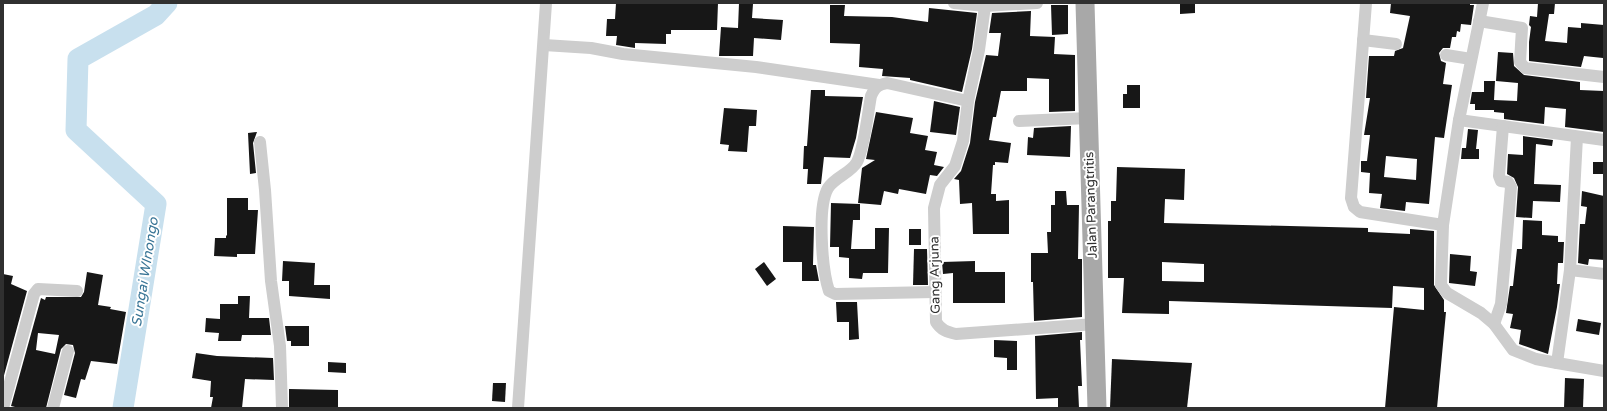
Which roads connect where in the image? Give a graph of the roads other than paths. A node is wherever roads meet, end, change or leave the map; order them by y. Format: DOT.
graph roads {
  1 [pos="546,3"];
  2 [pos="954,3"];
  3 [pos="1037,3"];
  4 [pos="1085,3"];
  5 [pos="1366,3"];
  6 [pos="1483,3"];
  7 [pos="985,6"];
  8 [pos="1479,21"];
  9 [pos="1363,40"];
  10 [pos="1396,44"];
  11 [pos="544,45"];
  12 [pos="1446,55"];
  13 [pos="1472,59"];
  14 [pos="1604,77"];
  15 [pos="879,85"];
  16 [pos="968,101"];
  17 [pos="1089,118"];
  18 [pos="1459,120"];
  19 [pos="1019,121"];
  20 [pos="1503,126"];
  21 [pos="1576,137"];
  22 [pos="1604,140"];
  23 [pos="260,142"];
  24 [pos="1443,225"];
  25 [pos="1570,270"];
  26 [pos="1604,274"];
  27 [pos="77,291"];
  28 [pos="935,292"];
  29 [pos="1095,324"];
  30 [pos="1494,324"];
  31 [pos="68,351"];
  32 [pos="1557,363"];
  33 [pos="1604,371"];
  34 [pos="3,408"];
  35 [pos="53,408"];
  36 [pos="282,408"];
  37 [pos="518,408"];
  38 [pos="1097,408"];
  1 -- 11 [label="street"];
  2 -- 7 [label="street"];
  3 -- 7 [label="street"];
  4 -- 17 [label="main road, Jalan Parangtritis"];
  5 -- 9 [label="street"];
  6 -- 8 [label="street"];
  7 -- 16 [label="street"];
  8 -- 13 [label="street"];
  8 -- 14 [label="street"];
  9 -- 10 [label="street"];
  9 -- 24 [label="street"];
  11 -- 15 [label="street"];
  11 -- 37 [label="street"];
  12 -- 13 [label="street"];
  13 -- 18 [label="street"];
  15 -- 16 [label="street"];
  15 -- 28 [label="street"];
  16 -- 28 [label="street, Gang Arjuna"];
  17 -- 19 [label="street"];
  17 -- 29 [label="main road, Jalan Parangtritis"];
  18 -- 20 [label="street"];
  18 -- 24 [label="street"];
  20 -- 21 [label="street"];
  20 -- 30 [label="street"];
  21 -- 22 [label="street"];
  21 -- 25 [label="street"];
  23 -- 36 [label="street"];
  24 -- 30 [label="street"];
  25 -- 26 [label="street"];
  25 -- 32 [label="street"];
  27 -- 34 [label="street"];
  28 -- 29 [label="street, Gang Arjuna"];
  29 -- 38 [label="main road, Jalan Parangtritis"];
  30 -- 32 [label="street"];
  31 -- 35 [label="street"];
  32 -- 33 [label="street"];
}
